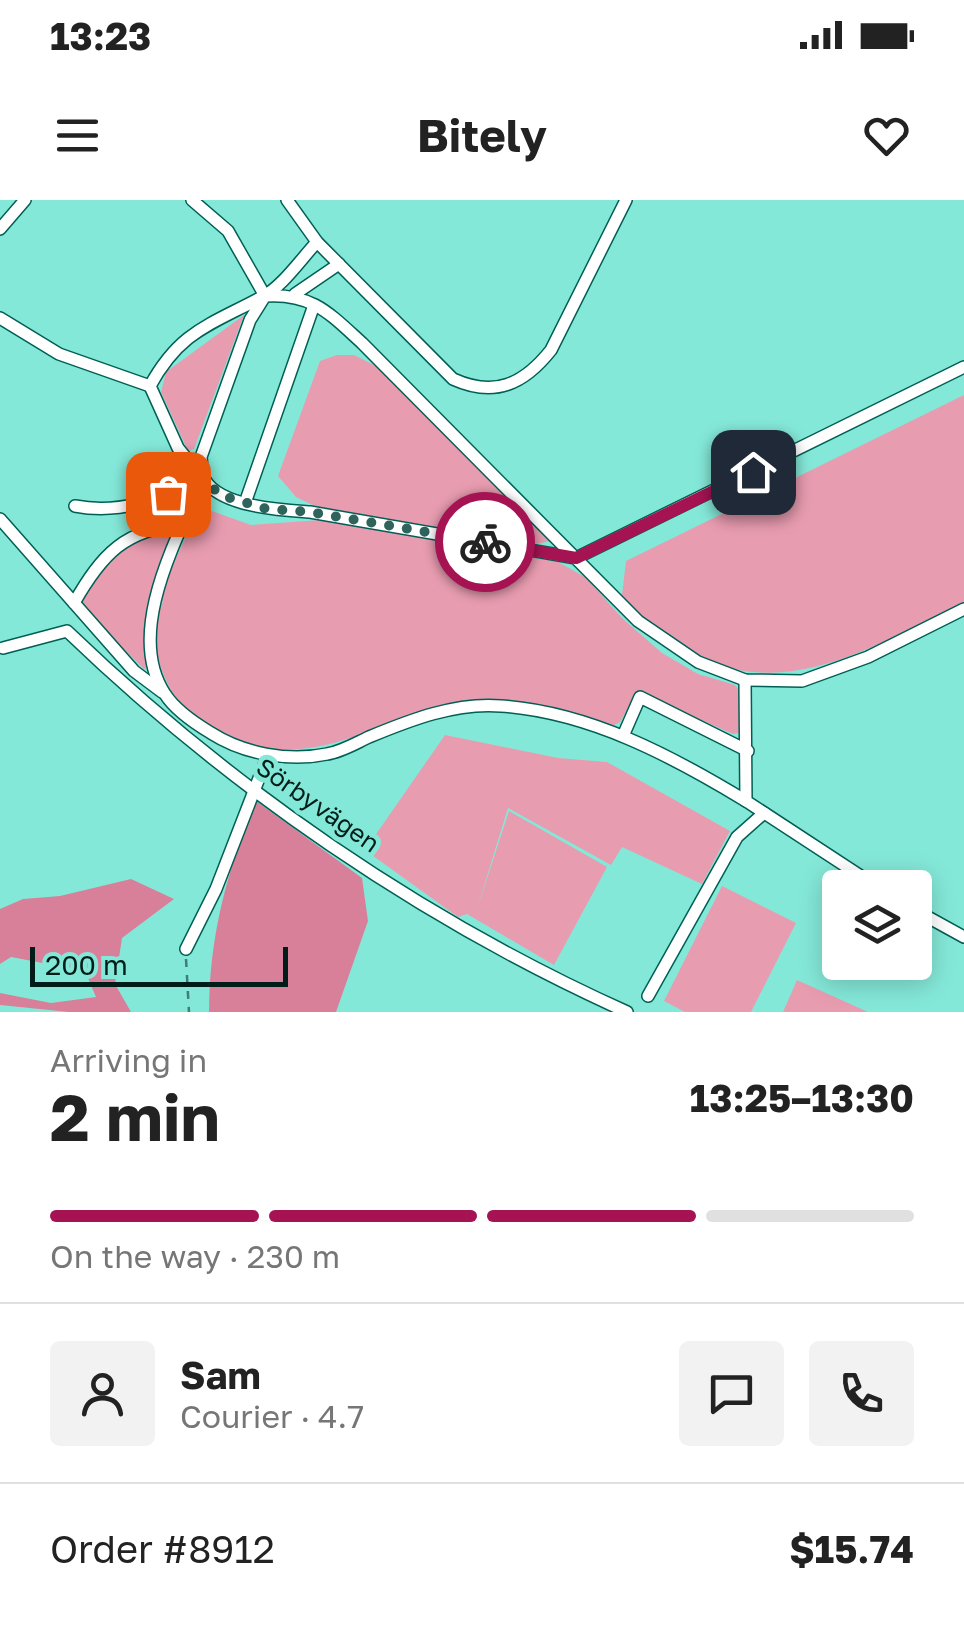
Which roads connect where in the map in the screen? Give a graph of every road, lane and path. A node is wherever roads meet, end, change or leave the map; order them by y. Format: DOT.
graph roads {
  1 [pos="25,200"];
  2 [pos="192,200"];
  3 [pos="288,200"];
  4 [pos="626,200"];
  5 [pos="0,229"];
  6 [pos="317,242"];
  7 [pos="339,264"];
  8 [pos="294,294"];
  9 [pos="265,296"];
  10 [pos="314,304"];
  11 [pos="0,318"];
  12 [pos="964,367"];
  13 [pos="150,386"];
  14 [pos="204,479"];
  15 [pos="246,502"];
  16 [pos="74,506"];
  17 [pos="0,519"];
  18 [pos="184,524"];
  19 [pos="576,558"];
  20 [pos="77,607"];
  21 [pos="964,609"];
  22 [pos="67,632"];
  23 [pos="1,647"];
  24 [pos="745,680"];
  25 [pos="165,695"];
  26 [pos="623,736"];
  27 [pos="748,750"];
  28 [pos="268,755"];
  29 [pos="254,790"];
  30 [pos="746,800"];
  31 [pos="764,813"];
  32 [pos="851,870"];
  33 [pos="932,919"];
  34 [pos="964,937"];
  35 [pos="186,949"];
  36 [pos="648,996"];
  37 [pos="189,1012"];
  38 [pos="627,1012"];
  1 -- 5 [label="street"];
  2 -- 9 [label="street"];
  3 -- 6 [label="street"];
  4 -- 7 [label="street"];
  6 -- 7 [label="street"];
  6 -- 9 [label="street"];
  7 -- 8 [label="street"];
  8 -- 9 [label="street"];
  8 -- 10 [label="street"];
  9 -- 13 [label="street"];
  9 -- 14 [label="street"];
  10 -- 15 [label="street"];
  10 -- 19 [label="street"];
  11 -- 13 [label="street"];
  12 -- 19 [label="street"];
  13 -- 14 [label="street"];
  14 -- 15 [label="street"];
  14 -- 16 [label="street"];
  14 -- 18 [label="street"];
  15 -- 19 [label="street"];
  17 -- 20 [label="street"];
  18 -- 20 [label="street"];
  18 -- 25 [label="street"];
  19 -- 24 [label="street"];
  20 -- 22 [label="street"];
  20 -- 25 [label="street"];
  21 -- 24 [label="street"];
  22 -- 23 [label="street"];
  22 -- 29 [label="street, Sörbyvägen"];
  24 -- 27 [label="street"];
  25 -- 28 [label="street"];
  26 -- 27 [label="street"];
  26 -- 28 [label="street"];
  26 -- 30 [label="street"];
  27 -- 30 [label="street"];
  28 -- 29 [label="street"];
  29 -- 35 [label="street"];
  29 -- 38 [label="street, Sörbyvägen"];
  30 -- 31 [label="street"];
  31 -- 32 [label="street"];
  31 -- 36 [label="street"];
  33 -- 34 [label="street"];
  35 -- 37 [label="path"];
}
